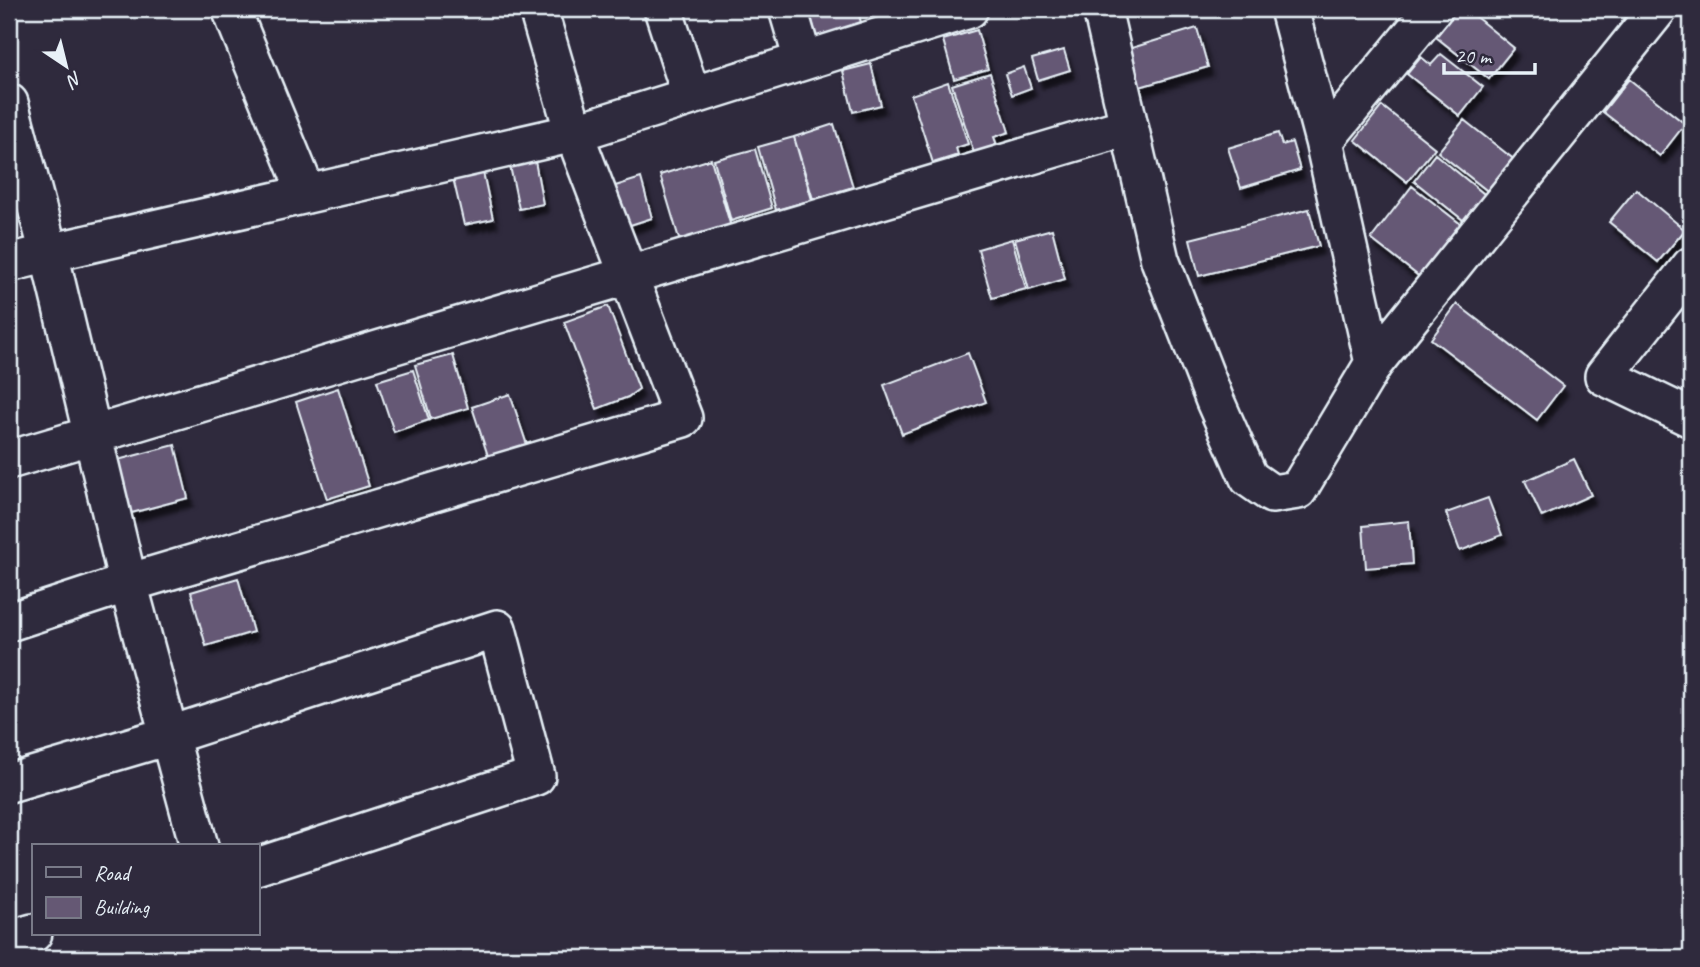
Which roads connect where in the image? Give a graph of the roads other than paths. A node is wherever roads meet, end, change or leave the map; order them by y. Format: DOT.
graph roads {
  1 [pos="231,9"];
  2 [pos="538,9"];
  3 [pos="663,9"];
  4 [pos="788,9"];
  5 [pos="1102,9"];
  6 [pos="1289,9"];
  7 [pos="1433,9"];
  8 [pos="1658,9"];
  9 [pos="950,12"];
  10 [pos="803,60"];
  11 [pos="691,95"];
  12 [pos="9,103"];
  13 [pos="1129,126"];
  14 [pos="574,133"];
  15 [pos="1324,141"];
  16 [pos="307,194"];
  17 [pos="49,253"];
  18 [pos="9,263"];
  19 [pos="1691,266"];
  20 [pos="627,274"];
  21 [pos="1374,363"];
  22 [pos="1691,418"];
  23 [pos="91,435"];
  24 [pos="9,460"];
  25 [pos="128,583"];
  26 [pos="9,622"];
  27 [pos="168,736"];
  28 [pos="9,783"];
  29 [pos="198,844"];
  30 [pos="259,866"];
  31 [pos="32,933"];
  32 [pos="9,940"];
  1 -- 16 [label="street"];
  2 -- 14 [label="street"];
  3 -- 11 [label="street"];
  4 -- 10 [label="street"];
  5 -- 13 [label="street"];
  6 -- 15 [label="street"];
  7 -- 15 [label="street"];
  8 -- 21 [label="street"];
  9 -- 10 [label="street"];
  10 -- 11 [label="street"];
  11 -- 14 [label="street"];
  12 -- 17 [label="street"];
  13 -- 20 [label="street"];
  13 -- 21 [label="street"];
  14 -- 16 [label="street"];
  14 -- 20 [label="street"];
  15 -- 21 [label="street"];
  16 -- 17 [label="street"];
  17 -- 18 [label="street"];
  17 -- 23 [label="street"];
  19 -- 22 [label="street"];
  20 -- 23 [label="street"];
  20 -- 25 [label="street"];
  23 -- 24 [label="street"];
  23 -- 25 [label="street"];
  25 -- 26 [label="street"];
  25 -- 27 [label="street"];
  27 -- 28 [label="street"];
  27 -- 29 [label="street"];
  27 -- 30 [label="street"];
  31 -- 32 [label="street"];
}
